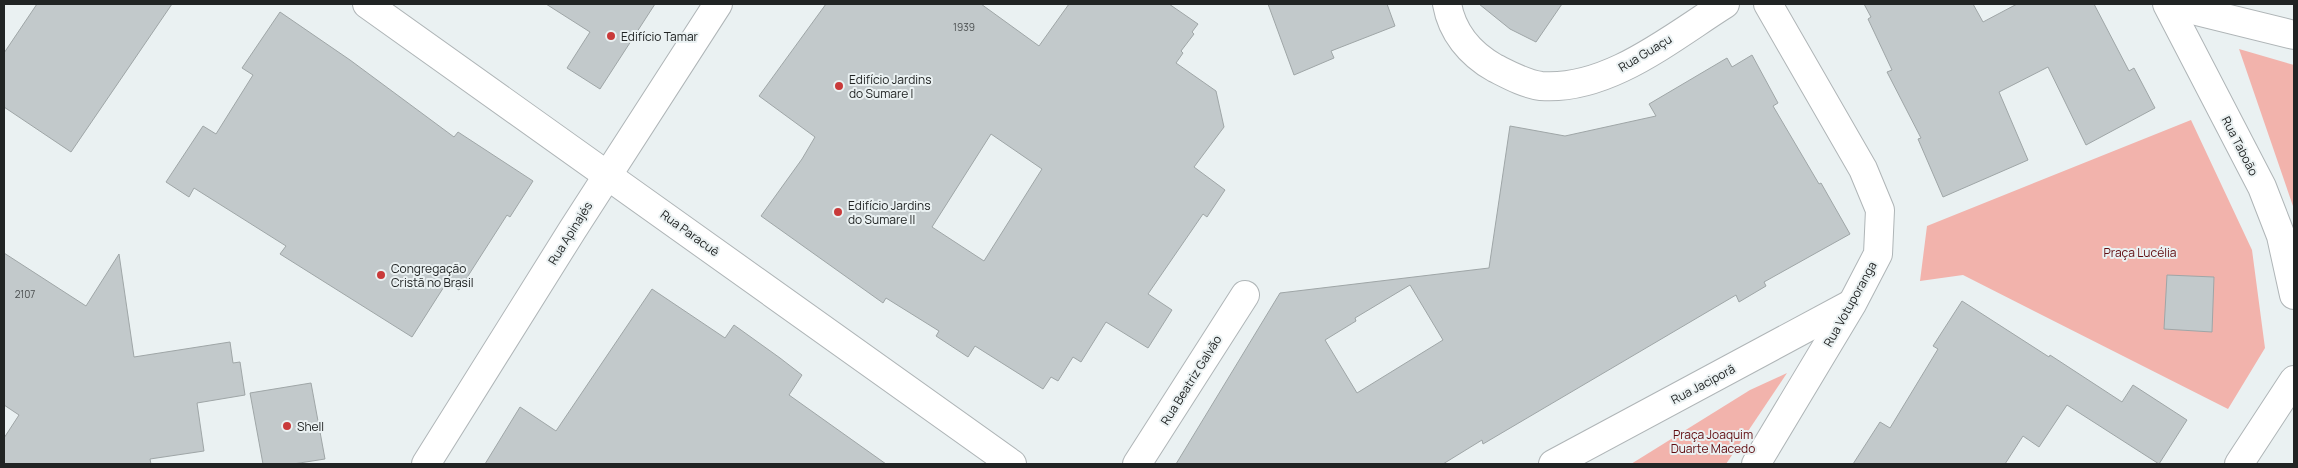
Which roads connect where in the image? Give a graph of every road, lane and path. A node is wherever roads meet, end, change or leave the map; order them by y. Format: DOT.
graph roads {
  1 [pos="367,4"];
  2 [pos="718,4"];
  3 [pos="1447,4"];
  4 [pos="1724,4"];
  5 [pos="1768,4"];
  6 [pos="2168,4"];
  7 [pos="2294,35"];
  8 [pos="608,174"];
  9 [pos="1245,295"];
  10 [pos="2294,295"];
  11 [pos="1852,304"];
  12 [pos="2294,380"];
  13 [pos="426,464"];
  14 [pos="1012,464"];
  15 [pos="1137,464"];
  16 [pos="1553,464"];
  17 [pos="1756,464"];
  18 [pos="2239,464"];
  1 -- 8 [label="street, Rua Paracuê"];
  2 -- 8 [label="street, Rua Apinajés"];
  3 -- 4 [label="street, Rua Guaçu"];
  5 -- 11 [label="street, Rua Votuporanga"];
  6 -- 7 [label="street"];
  6 -- 10 [label="street, Rua Taboão"];
  8 -- 13 [label="street, Rua Apinajés"];
  8 -- 14 [label="street, Rua Paracuê"];
  9 -- 15 [label="street, Rua Beatriz Galvão"];
  11 -- 16 [label="street, Rua Jaciporã"];
  11 -- 17 [label="street, Rua Votuporanga"];
  12 -- 18 [label="street"];
}
